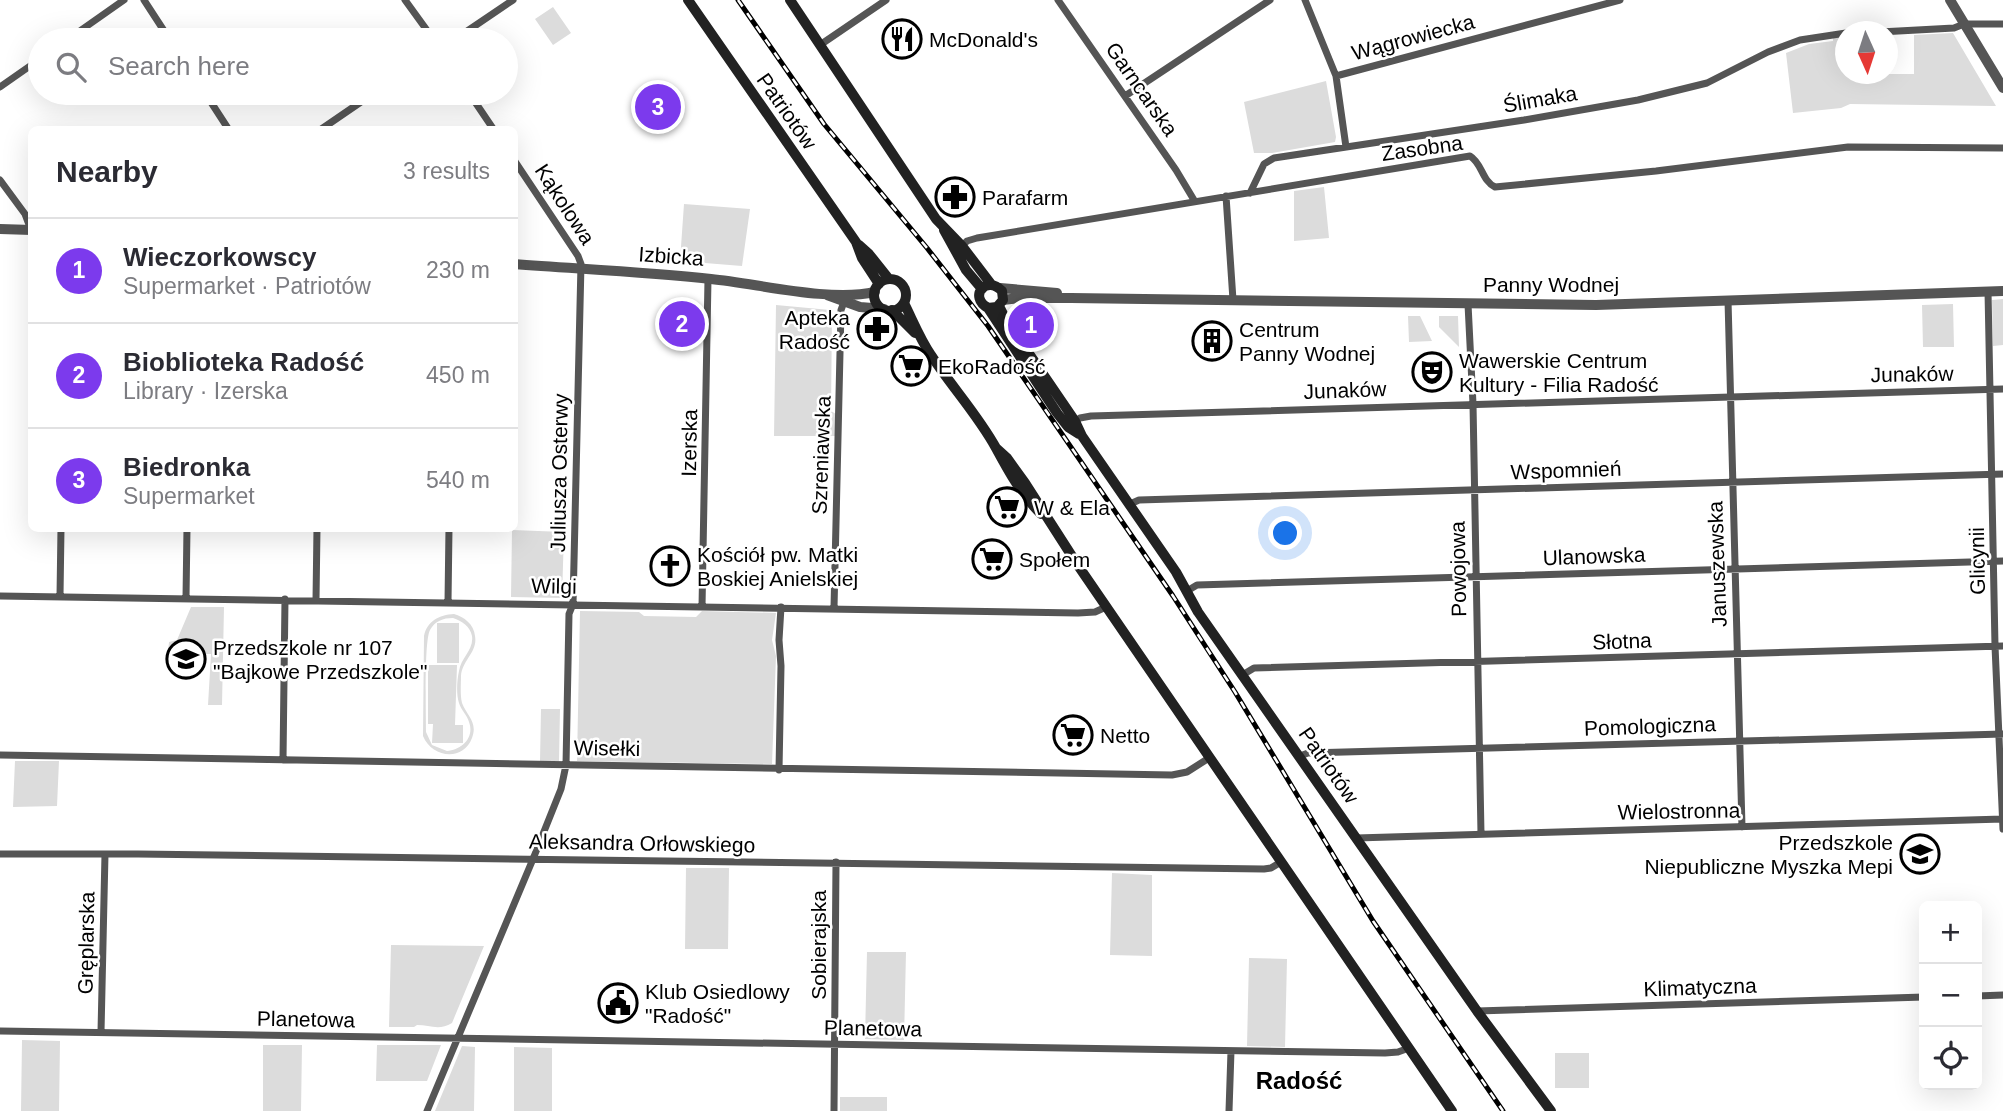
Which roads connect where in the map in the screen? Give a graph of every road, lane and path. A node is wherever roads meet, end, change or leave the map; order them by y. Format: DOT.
graph roads {
  1 [pos="124,0"];
  2 [pos="144,0"];
  3 [pos="405,0"];
  4 [pos="513,0"];
  5 [pos="688,0"];
  6 [pos="790,0"];
  7 [pos="886,0"];
  8 [pos="1058,0"];
  9 [pos="1270,0"];
  10 [pos="1305,0"];
  11 [pos="1620,0"];
  12 [pos="1950,0"];
  13 [pos="1964,24"];
  14 [pos="2003,24"];
  15 [pos="84,28"];
  16 [pos="162,28"];
  17 [pos="425,28"];
  18 [pos="472,28"];
  19 [pos="1898,31"];
  20 [pos="1835,35"];
  21 [pos="820,45"];
  22 [pos="28,67"];
  23 [pos="1336,76"];
  24 [pos="0,87"];
  25 [pos="2003,88"];
  26 [pos="1125,96"];
  27 [pos="213,105"];
  28 [pos="356,105"];
  29 [pos="477,105"];
  30 [pos="226,126"];
  31 [pos="326,126"];
  32 [pos="491,126"];
  33 [pos="1346,147"];
  34 [pos="2003,148"];
  35 [pos="518,166"];
  36 [pos="0,180"];
  37 [pos="1250,193"];
  38 [pos="1226,196"];
  39 [pos="1194,200"];
  40 [pos="28,222"];
  41 [pos="943,227"];
  42 [pos="0,229"];
  43 [pos="28,230"];
  44 [pos="962,246"];
  45 [pos="518,264"];
  46 [pos="581,269"];
  47 [pos="708,279"];
  48 [pos="881,285"];
  49 [pos="991,287"];
  50 [pos="1988,291"];
  51 [pos="2003,291"];
  52 [pos="823,294"];
  53 [pos="1099,298"];
  54 [pos="1233,300"];
  55 [pos="1728,300"];
  56 [pos="844,302"];
  57 [pos="904,303"];
  58 [pos="997,304"];
  59 [pos="1468,304"];
  60 [pos="888,310"];
  61 [pos="919,336"];
  62 [pos="2003,389"];
  63 [pos="1989,390"];
  64 [pos="1730,397"];
  65 [pos="1473,404"];
  66 [pos="1072,424"];
  67 [pos="2003,474"];
  68 [pos="1992,475"];
  69 [pos="1732,482"];
  70 [pos="1474,490"];
  71 [pos="1130,504"];
  72 [pos="61,532"];
  73 [pos="187,532"];
  74 [pos="317,532"];
  75 [pos="449,532"];
  76 [pos="1999,561"];
  77 [pos="1735,570"];
  78 [pos="1476,576"];
  79 [pos="1187,591"];
  80 [pos="0,596"];
  81 [pos="60,596"];
  82 [pos="186,598"];
  83 [pos="285,600"];
  84 [pos="316,600"];
  85 [pos="448,602"];
  86 [pos="573,604"];
  87 [pos="702,607"];
  88 [pos="781,607"];
  89 [pos="1106,607"];
  90 [pos="834,608"];
  91 [pos="1999,646"];
  92 [pos="1737,655"];
  93 [pos="1476,662"];
  94 [pos="1244,674"];
  95 [pos="2001,734"];
  96 [pos="1739,741"];
  97 [pos="1479,749"];
  98 [pos="0,755"];
  99 [pos="1300,757"];
  100 [pos="1209,758"];
  101 [pos="283,760"];
  102 [pos="566,765"];
  103 [pos="779,770"];
  104 [pos="2003,819"];
  105 [pos="1742,827"];
  106 [pos="2003,830"];
  107 [pos="1481,834"];
  108 [pos="1356,838"];
  109 [pos="0,854"];
  110 [pos="105,854"];
  111 [pos="533,859"];
  112 [pos="836,862"];
  113 [pos="1281,862"];
  114 [pos="2003,995"];
  115 [pos="1982,996"];
  116 [pos="1919,997"];
  117 [pos="1477,1011"];
  118 [pos="0,1031"];
  119 [pos="101,1032"];
  120 [pos="456,1038"];
  121 [pos="835,1045"];
  122 [pos="1409,1048"];
  123 [pos="1231,1051"];
  124 [pos="427,1111"];
  125 [pos="834,1111"];
  126 [pos="1229,1111"];
  127 [pos="1452,1111"];
  128 [pos="1550,1111"];
  1 -- 15 [label="street"];
  2 -- 16 [label="street"];
  3 -- 17 [label="street"];
  4 -- 18 [label="street"];
  5 -- 48 [label="main road, Patriotów"];
  6 -- 21 [label="main road"];
  7 -- 21 [label="street"];
  8 -- 26 [label="street, Garncarska"];
  9 -- 26 [label="street"];
  10 -- 23 [label="street"];
  11 -- 23 [label="street, Wągrowiecka"];
  12 -- 13 [label="street"];
  13 -- 14 [label="street"];
  13 -- 19 [label="street"];
  13 -- 25 [label="street"];
  20 -- 33 [label="street, Ślimaka"];
  21 -- 41 [label="main road"];
  22 -- 24 [label="street"];
  23 -- 33 [label="street"];
  26 -- 39 [label="street, Garncarska"];
  27 -- 30 [label="street"];
  28 -- 31 [label="street"];
  29 -- 32 [label="street"];
  33 -- 37 [label="street, Ślimaka"];
  34 -- 37 [label="street, Zasobna"];
  35 -- 46 [label="street, Kąkolowa"];
  36 -- 40 [label="street"];
  37 -- 38 [label="street, Zasobna"];
  38 -- 39 [label="street, Zasobna"];
  38 -- 54 [label="street"];
  39 -- 44 [label="street, Zasobna"];
  41 -- 44 [label="main road"];
  41 -- 49 [label="main road"];
  42 -- 43 [label="street"];
  44 -- 49 [label="main road"];
  45 -- 46 [label="street, Izbicka"];
  46 -- 47 [label="street, Izbicka"];
  46 -- 86 [label="street, Juliusza Osterwy"];
  47 -- 52 [label="street, Izbicka"];
  47 -- 87 [label="street, Izerska"];
  48 -- 52 [label="street, Izbicka"];
  48 -- 57 [label="main road"];
  48 -- 60 [label="main road"];
  49 -- 53 [label="street, Panny Wodnej"];
  49 -- 58 [label="main road"];
  49 -- 58 [label="main road"];
  50 -- 51 [label="street, Panny Wodnej"];
  50 -- 55 [label="street, Panny Wodnej"];
  50 -- 63 [label="street, Glicynii"];
  52 -- 56 [label="street, Izbicka"];
  53 -- 54 [label="street, Panny Wodnej"];
  53 -- 58 [label="street, Panny Wodnej"];
  54 -- 59 [label="street, Panny Wodnej"];
  55 -- 59 [label="street, Panny Wodnej"];
  55 -- 64 [label="street, Januszewska"];
  56 -- 60 [label="street, Izbicka"];
  56 -- 90 [label="street, Szreniawska"];
  57 -- 60 [label="main road"];
  57 -- 61 [label="main road"];
  58 -- 66 [label="main road, Patriotów"];
  59 -- 65 [label="street, Powojowa"];
  60 -- 61 [label="main road"];
  61 -- 89 [label="main road"];
  62 -- 63 [label="street, Junaków"];
  63 -- 64 [label="street, Junaków"];
  63 -- 68 [label="street, Glicynii"];
  64 -- 65 [label="street, Junaków"];
  64 -- 69 [label="street, Januszewska"];
  65 -- 66 [label="street, Junaków"];
  65 -- 70 [label="street, Powojowa"];
  66 -- 71 [label="main road, Patriotów"];
  67 -- 68 [label="street, Wspomnień"];
  68 -- 69 [label="street, Wspomnień"];
  68 -- 76 [label="street, Glicynii"];
  69 -- 70 [label="street, Wspomnień"];
  69 -- 77 [label="street, Januszewska"];
  70 -- 71 [label="street, Wspomnień"];
  70 -- 78 [label="street, Powojowa"];
  71 -- 79 [label="main road, Patriotów"];
  72 -- 81 [label="street"];
  73 -- 82 [label="street"];
  74 -- 84 [label="street"];
  75 -- 85 [label="street"];
  76 -- 77 [label="street, Ulanowska"];
  76 -- 91 [label="street, Glicynii"];
  77 -- 78 [label="street, Ulanowska"];
  77 -- 92 [label="street, Januszewska"];
  78 -- 79 [label="street, Ulanowska"];
  78 -- 93 [label="street, Powojowa"];
  79 -- 94 [label="main road, Patriotów"];
  80 -- 81 [label="street, Wilgi"];
  81 -- 82 [label="street, Wilgi"];
  82 -- 83 [label="street, Wilgi"];
  83 -- 84 [label="street, Wilgi"];
  83 -- 101 [label="street"];
  84 -- 85 [label="street, Wilgi"];
  85 -- 86 [label="street, Wilgi"];
  86 -- 87 [label="street, Wilgi"];
  86 -- 102 [label="street, Juliusza Osterwy"];
  87 -- 88 [label="street, Wilgi"];
  88 -- 90 [label="street, Wilgi"];
  88 -- 103 [label="street"];
  89 -- 90 [label="street, Wilgi"];
  89 -- 100 [label="main road"];
  91 -- 92 [label="street, Słotna"];
  91 -- 95 [label="street, Glicynii"];
  92 -- 93 [label="street, Słotna"];
  92 -- 96 [label="street, Januszewska"];
  93 -- 94 [label="street, Słotna"];
  93 -- 97 [label="street, Powojowa"];
  94 -- 99 [label="main road, Patriotów"];
  95 -- 96 [label="street, Pomologiczna"];
  95 -- 104 [label="street, Glicynii"];
  96 -- 97 [label="street, Pomologiczna"];
  96 -- 105 [label="street, Januszewska"];
  97 -- 99 [label="street, Pomologiczna"];
  97 -- 107 [label="street, Powojowa"];
  98 -- 101 [label="street, Wisełki"];
  99 -- 108 [label="main road, Patriotów"];
  100 -- 103 [label="street, Wisełki"];
  100 -- 113 [label="main road"];
  101 -- 102 [label="street, Wisełki"];
  102 -- 103 [label="street, Wisełki"];
  102 -- 111 [label="street, Juliusza Osterwy"];
  104 -- 105 [label="street, Wielostronna"];
  104 -- 106 [label="street, Glicynii"];
  105 -- 107 [label="street, Wielostronna"];
  107 -- 108 [label="street, Wielostronna"];
  108 -- 117 [label="main road, Patriotów"];
  109 -- 110 [label="street, Aleksandra Orłowskiego"];
  110 -- 111 [label="street, Aleksandra Orłowskiego"];
  110 -- 119 [label="street, Gręplarska"];
  111 -- 112 [label="street, Aleksandra Orłowskiego"];
  111 -- 120 [label="street, Juliusza Osterwy"];
  112 -- 113 [label="street, Aleksandra Orłowskiego"];
  112 -- 121 [label="street, Sobierajska"];
  113 -- 122 [label="main road"];
  114 -- 115 [label="street"];
  116 -- 117 [label="street, Klimatyczna"];
  117 -- 128 [label="main road, Patriotów"];
  118 -- 119 [label="street, Planetowa"];
  119 -- 120 [label="street, Planetowa"];
  120 -- 121 [label="street, Planetowa"];
  120 -- 124 [label="street, Juliusza Osterwy"];
  121 -- 123 [label="street, Planetowa"];
  121 -- 125 [label="street, Sobierajska"];
  122 -- 123 [label="street, Planetowa"];
  122 -- 127 [label="main road"];
  123 -- 126 [label="street"];
}
